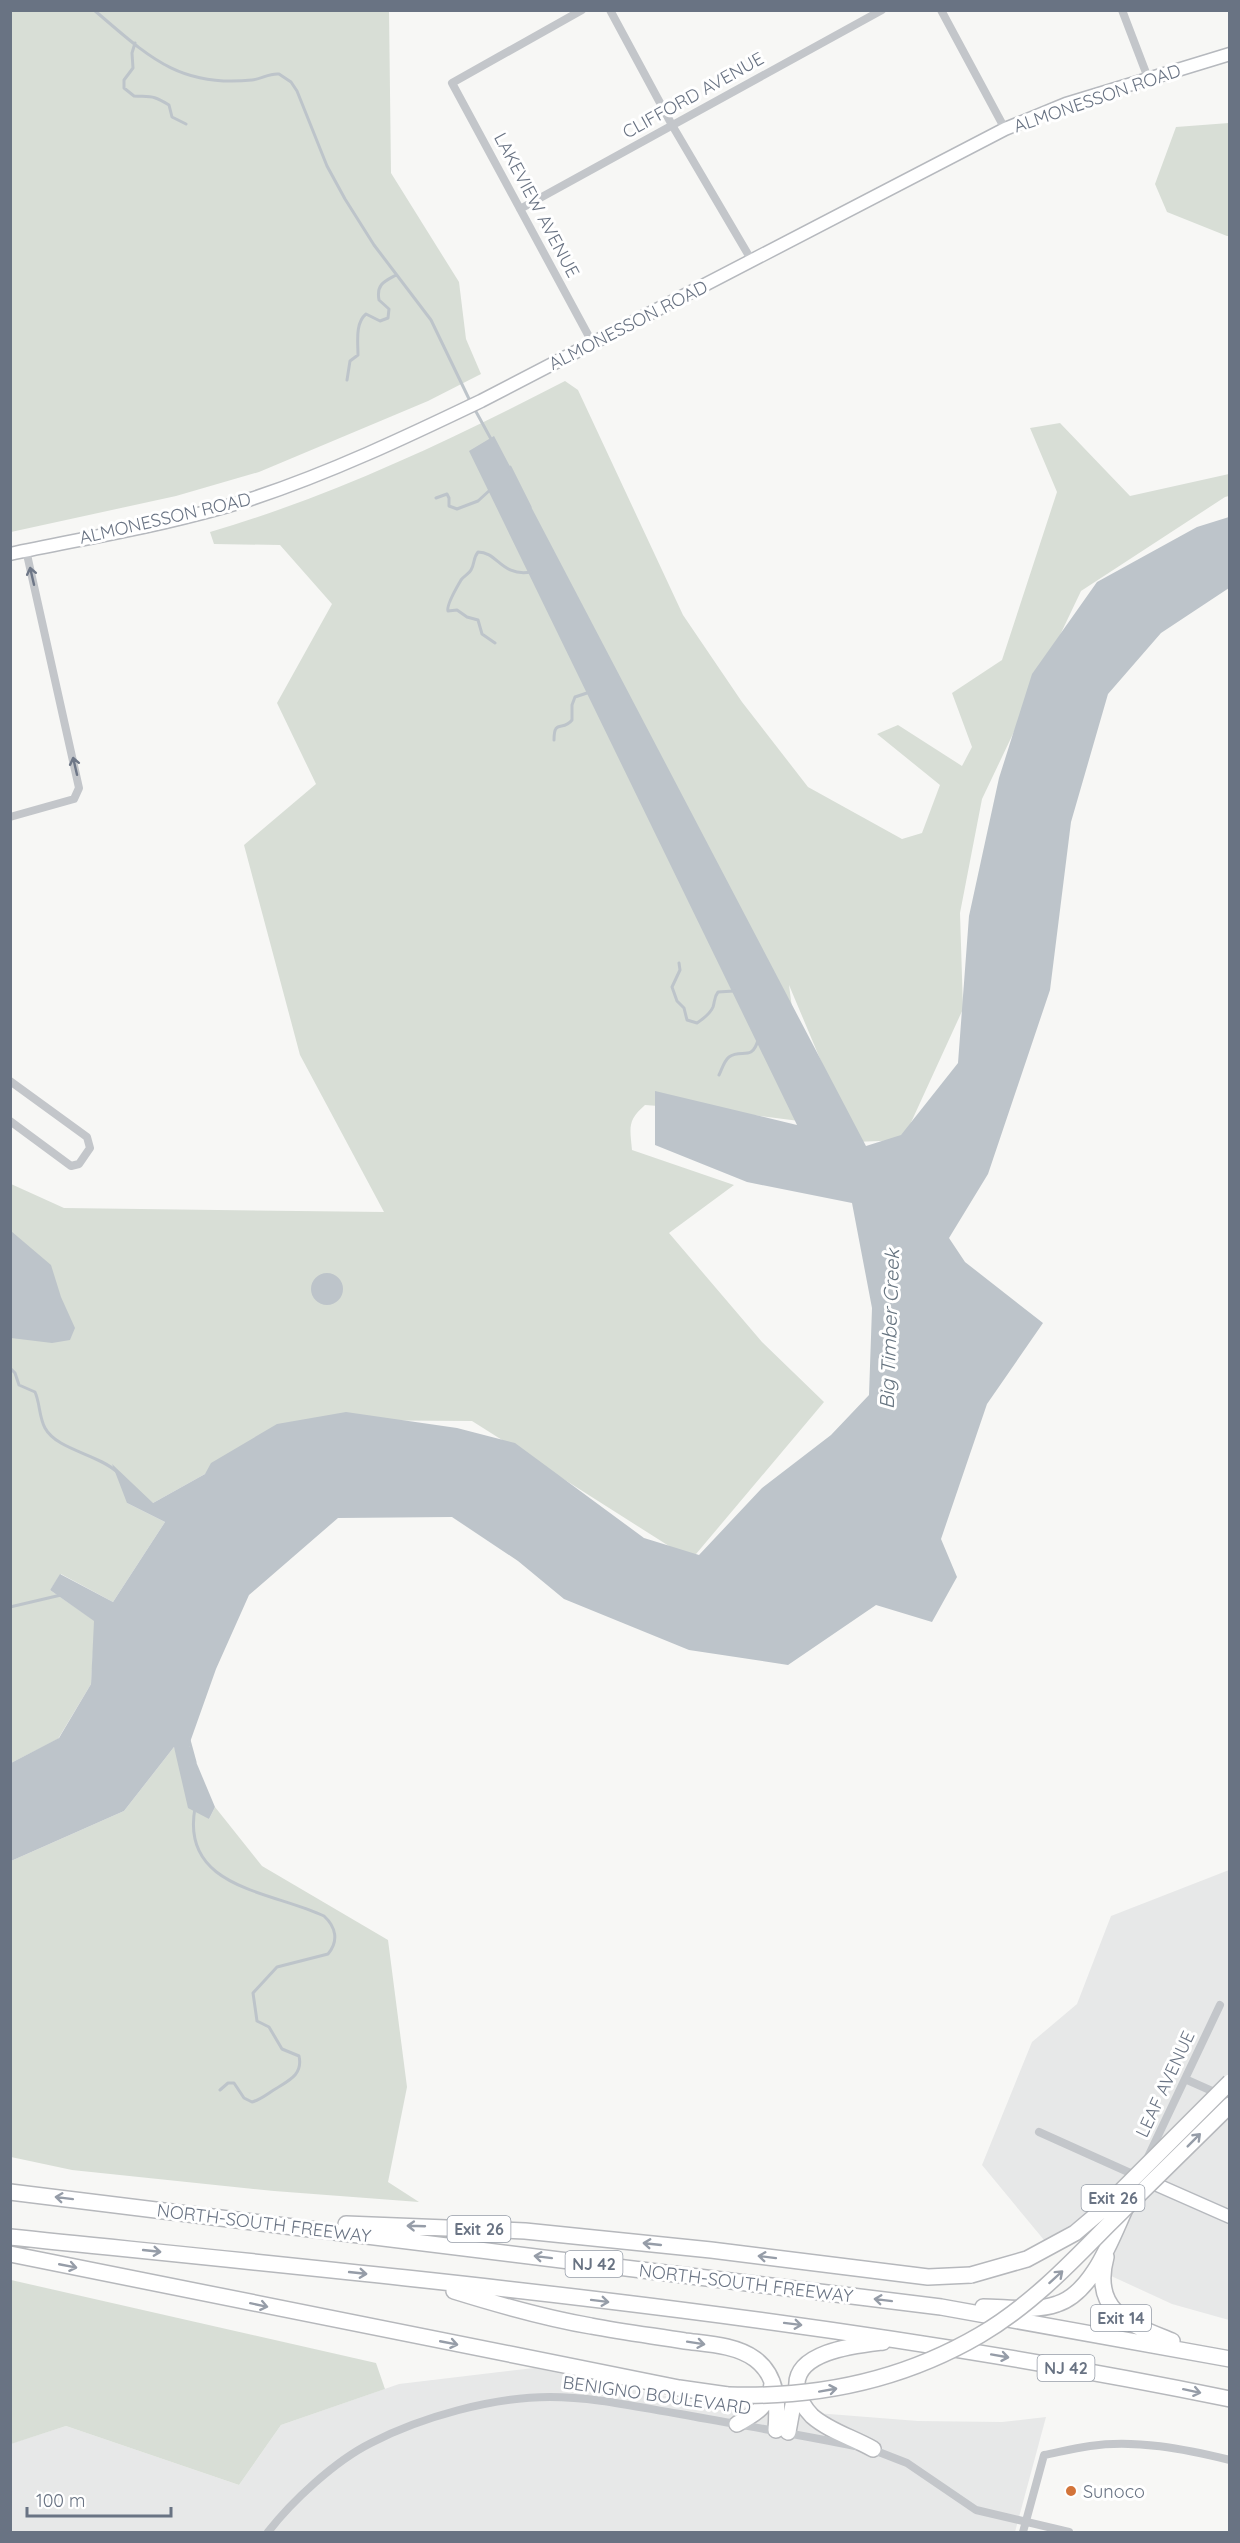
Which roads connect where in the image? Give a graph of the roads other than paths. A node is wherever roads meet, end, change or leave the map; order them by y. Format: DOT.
graph roads {
  1 [pos="582,10"];
  2 [pos="610,10"];
  3 [pos="882,10"];
  4 [pos="941,10"];
  5 [pos="1122,10"];
  6 [pos="1230,54"];
  7 [pos="1148,78"];
  8 [pos="672,125"];
  9 [pos="1005,129"];
  10 [pos="520,209"];
  11 [pos="752,261"];
  12 [pos="593,344"];
  13 [pos="26,550"];
  14 [pos="10,554"];
  15 [pos="10,818"];
  16 [pos="10,1081"];
  17 [pos="10,1121"];
  18 [pos="1220,2005"];
  19 [pos="1185,2079"];
  20 [pos="1230,2082"];
  21 [pos="1230,2099"];
  22 [pos="1230,2105"];
  23 [pos="1039,2132"];
  24 [pos="1139,2177"];
  25 [pos="10,2192"];
  26 [pos="1230,2217"];
  27 [pos="247,2220"];
  28 [pos="10,2237"];
  29 [pos="1111,2239"];
  30 [pos="10,2254"];
  31 [pos="416,2280"];
  32 [pos="941,2307"];
  33 [pos="901,2339"];
  34 [pos="1200,2352"];
  35 [pos="1230,2358"];
  36 [pos="772,2380"];
  37 [pos="797,2385"];
  38 [pos="1230,2399"];
  39 [pos="737,2424"];
  40 [pos="782,2431"];
  41 [pos="873,2449"];
  42 [pos="1230,2460"];
  43 [pos="1026,2521"];
  44 [pos="268,2532"];
  45 [pos="1023,2532"];
  46 [pos="1069,2532"];
  1 -- 10 [label="street, LAKEVIEW AVENUE"];
  2 -- 8 [label="street"];
  3 -- 8 [label="street, CLIFFORD AVENUE"];
  4 -- 9 [label="street"];
  5 -- 7 [label="street"];
  6 -- 7 [label="main road, ALMONESSON ROAD"];
  7 -- 9 [label="main road, ALMONESSON ROAD"];
  8 -- 10 [label="street, CLIFFORD AVENUE"];
  8 -- 11 [label="street"];
  9 -- 11 [label="main road, ALMONESSON ROAD"];
  10 -- 12 [label="street, LAKEVIEW AVENUE"];
  11 -- 12 [label="main road, ALMONESSON ROAD"];
  12 -- 13 [label="main road, ALMONESSON ROAD"];
  13 -- 14 [label="main road, ALMONESSON ROAD"];
  15 -- 13 [label="street, one-way"];
  16 -- 17 [label="street"];
  18 -- 19 [label="street, LEAF AVENUE"];
  19 -- 21 [label="street"];
  19 -- 24 [label="street, LEAF AVENUE"];
  20 -- 27 [label="highway, Exit 26, one-way, bridge"];
  30 -- 22 [label="highway, one-way, bridge"];
  23 -- 24 [label="street"];
  24 -- 26 [label="main road"];
  24 -- 29 [label="highway"];
  27 -- 25 [label="highway, NORTH-SOUTH FREEWAY / NJ 42, one-way"];
  32 -- 27 [label="highway, NORTH-SOUTH FREEWAY / NJ 42, one-way"];
  28 -- 31 [label="highway, NORTH-SOUTH FREEWAY / NJ 42, one-way"];
  29 -- 32 [label="highway"];
  29 -- 34 [label="highway, Exit 14"];
  31 -- 33 [label="highway, NORTH-SOUTH FREEWAY / NJ 42, one-way"];
  31 -- 36 [label="highway, one-way"];
  32 -- 34 [label="highway, NORTH-SOUTH FREEWAY / NJ 42"];
  33 -- 37 [label="highway"];
  33 -- 38 [label="highway, NORTH-SOUTH FREEWAY / NJ 42, one-way"];
  34 -- 35 [label="highway, NORTH-SOUTH FREEWAY / NJ 42"];
  36 -- 39 [label="highway"];
  36 -- 40 [label="highway"];
  37 -- 40 [label="highway"];
  37 -- 41 [label="highway"];
  39 -- 40 [label="street, BENIGNO BOULEVARD"];
  39 -- 44 [label="street, BENIGNO BOULEVARD"];
  40 -- 41 [label="street, BENIGNO BOULEVARD"];
  41 -- 43 [label="street, BENIGNO BOULEVARD"];
  42 -- 43 [label="street"];
  43 -- 45 [label="street"];
  43 -- 46 [label="street, BENIGNO BOULEVARD"];
}
